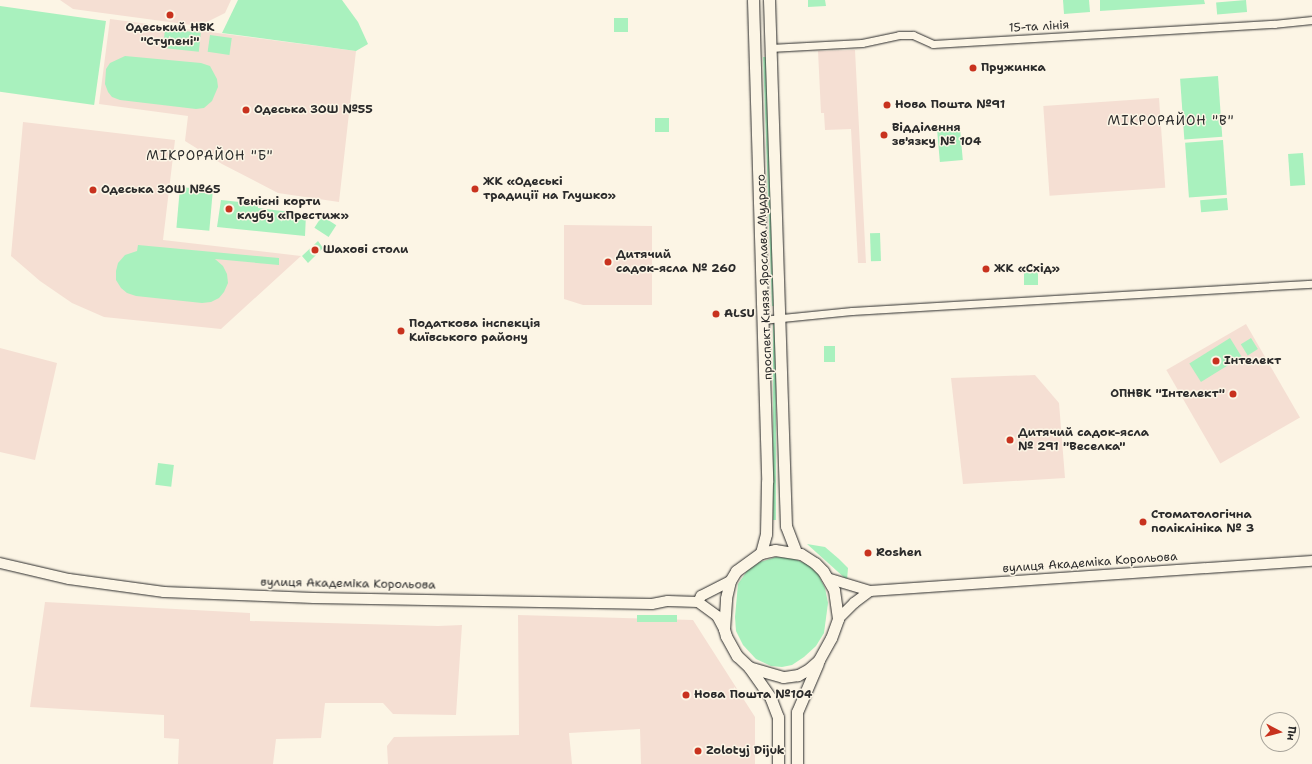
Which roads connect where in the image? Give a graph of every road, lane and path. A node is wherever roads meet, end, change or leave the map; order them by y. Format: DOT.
graph roads {
  1 [pos="753,0"];
  2 [pos="769,0"];
  3 [pos="1312,20"];
  4 [pos="770,48"];
  5 [pos="754,49"];
  6 [pos="1312,284"];
  7 [pos="779,318"];
  8 [pos="762,320"];
  9 [pos="796,552"];
  10 [pos="761,553"];
  11 [pos="1312,561"];
  12 [pos="0,563"];
  13 [pos="827,578"];
  14 [pos="730,580"];
  15 [pos="870,592"];
  16 [pos="698,602"];
  17 [pos="838,619"];
  18 [pos="724,629"];
  19 [pos="819,660"];
  20 [pos="749,667"];
  21 [pos="778,764"];
  22 [pos="797,764"];
  1 -- 5 [label="main road, проспект Князя Ярослава Мудрого"];
  2 -- 4 [label="main road, проспект Князя Ярослава Мудрого"];
  3 -- 4 [label="street, 15-та лінія"];
  4 -- 5 [label="main road"];
  4 -- 7 [label="main road, проспект Князя Ярослава Мудрого"];
  5 -- 8 [label="main road, проспект Князя Ярослава Мудрого"];
  6 -- 7 [label="street"];
  7 -- 8 [label="street"];
  7 -- 9 [label="main road, проспект Князя Ярослава Мудрого"];
  8 -- 10 [label="main road, проспект Князя Ярослава Мудрого"];
  9 -- 10 [label="main road"];
  9 -- 13 [label="main road"];
  10 -- 14 [label="main road"];
  11 -- 15 [label="main road, вулиця Академіка Корольова"];
  12 -- 16 [label="main road, вулиця Академіка Корольова"];
  13 -- 15 [label="main road, вулиця Академіка Корольова"];
  13 -- 17 [label="main road"];
  14 -- 16 [label="main road"];
  14 -- 18 [label="main road"];
  15 -- 17 [label="main road"];
  16 -- 18 [label="main road"];
  17 -- 19 [label="main road"];
  18 -- 20 [label="main road"];
  19 -- 20 [label="main road"];
  19 -- 22 [label="main road"];
  20 -- 21 [label="main road"];
}
